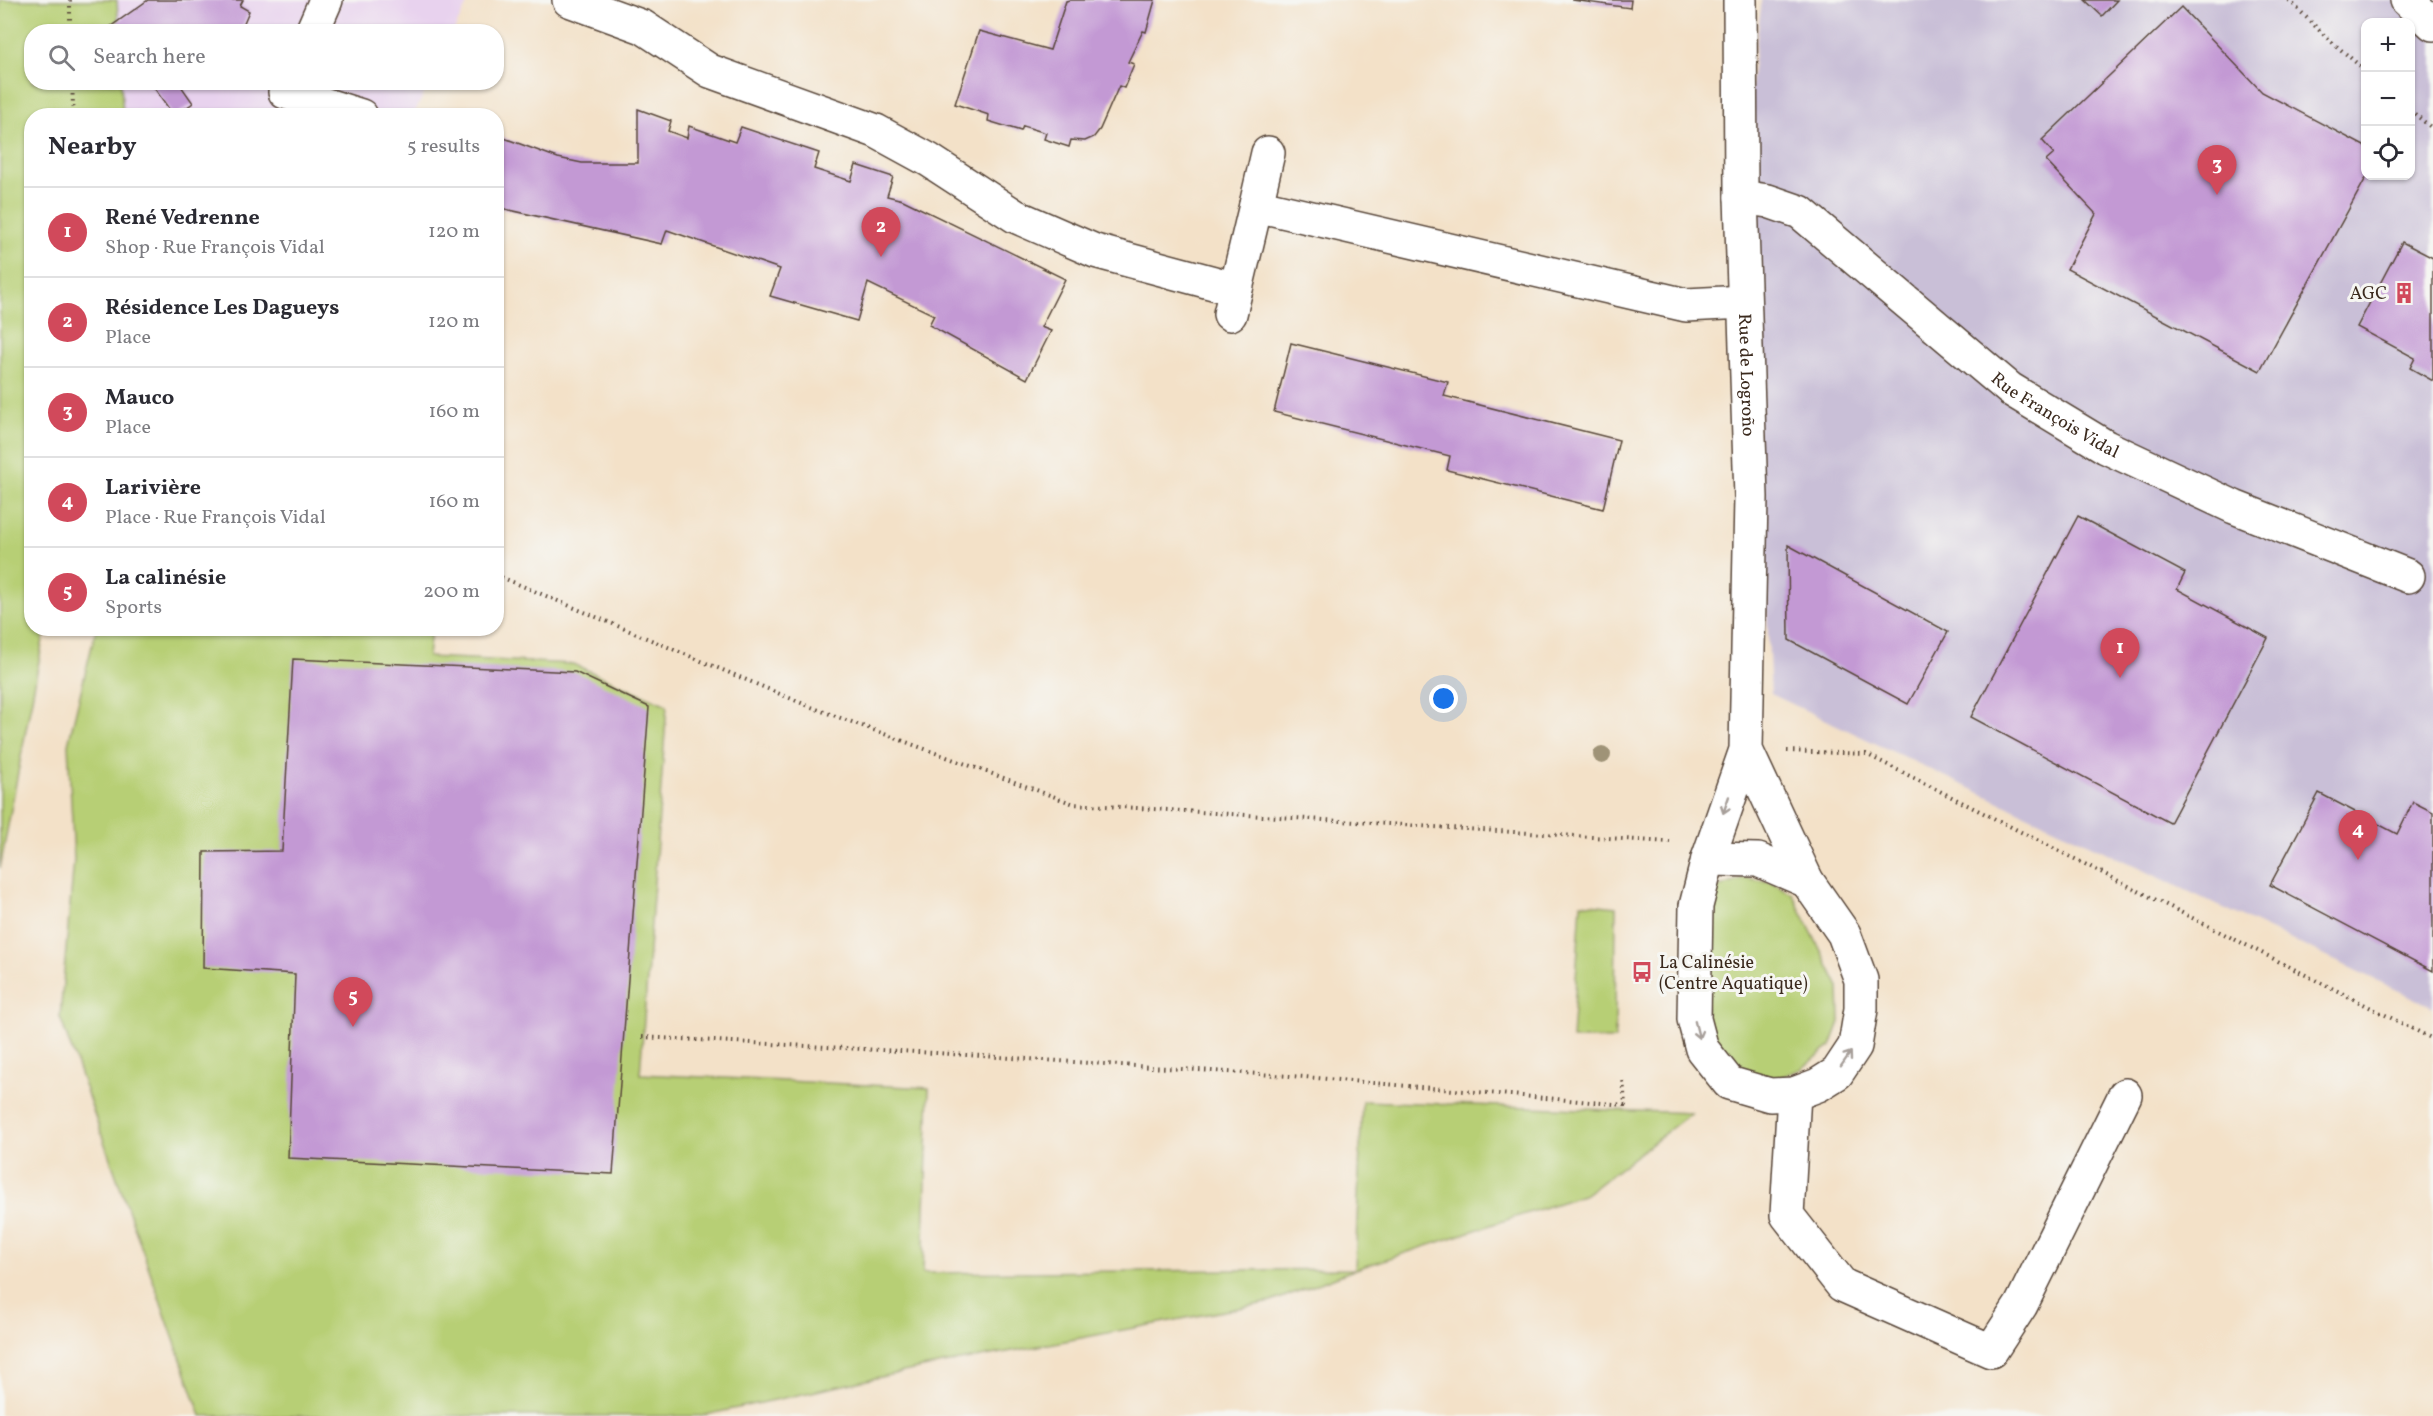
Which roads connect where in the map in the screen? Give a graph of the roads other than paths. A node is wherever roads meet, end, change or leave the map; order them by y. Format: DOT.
graph roads {
  1 [pos="326,0"];
  2 [pos="569,0"];
  3 [pos="1740,0"];
  4 [pos="2407,0"];
  5 [pos="316,24"];
  6 [pos="2433,24"];
  7 [pos="286,90"];
  8 [pos="336,108"];
  9 [pos="1268,153"];
  10 [pos="1741,197"];
  11 [pos="1256,205"];
  12 [pos="1744,303"];
  13 [pos="2408,576"];
  14 [pos="1746,750"];
  15 [pos="1707,859"];
  16 [pos="1807,881"];
  17 [pos="1794,1094"];
  18 [pos="2125,1095"];
  1 -- 5 [label="street"];
  2 -- 11 [label="street"];
  3 -- 10 [label="street, Rue de Logroño"];
  4 -- 6 [label="street"];
  7 -- 8 [label="street"];
  9 -- 11 [label="street"];
  10 -- 12 [label="street, Rue de Logroño"];
  10 -- 13 [label="street, Rue François Vidal"];
  11 -- 12 [label="street"];
  12 -- 14 [label="street, Rue de Logroño"];
  14 -- 15 [label="street, Rue de Logroño, one-way"];
  14 -- 16 [label="street, Rue de Logroño"];
  15 -- 16 [label="street"];
  15 -- 17 [label="street, Rue de Logroño, one-way"];
  17 -- 16 [label="street, Rue de Logroño, one-way"];
  17 -- 18 [label="street"];
}
